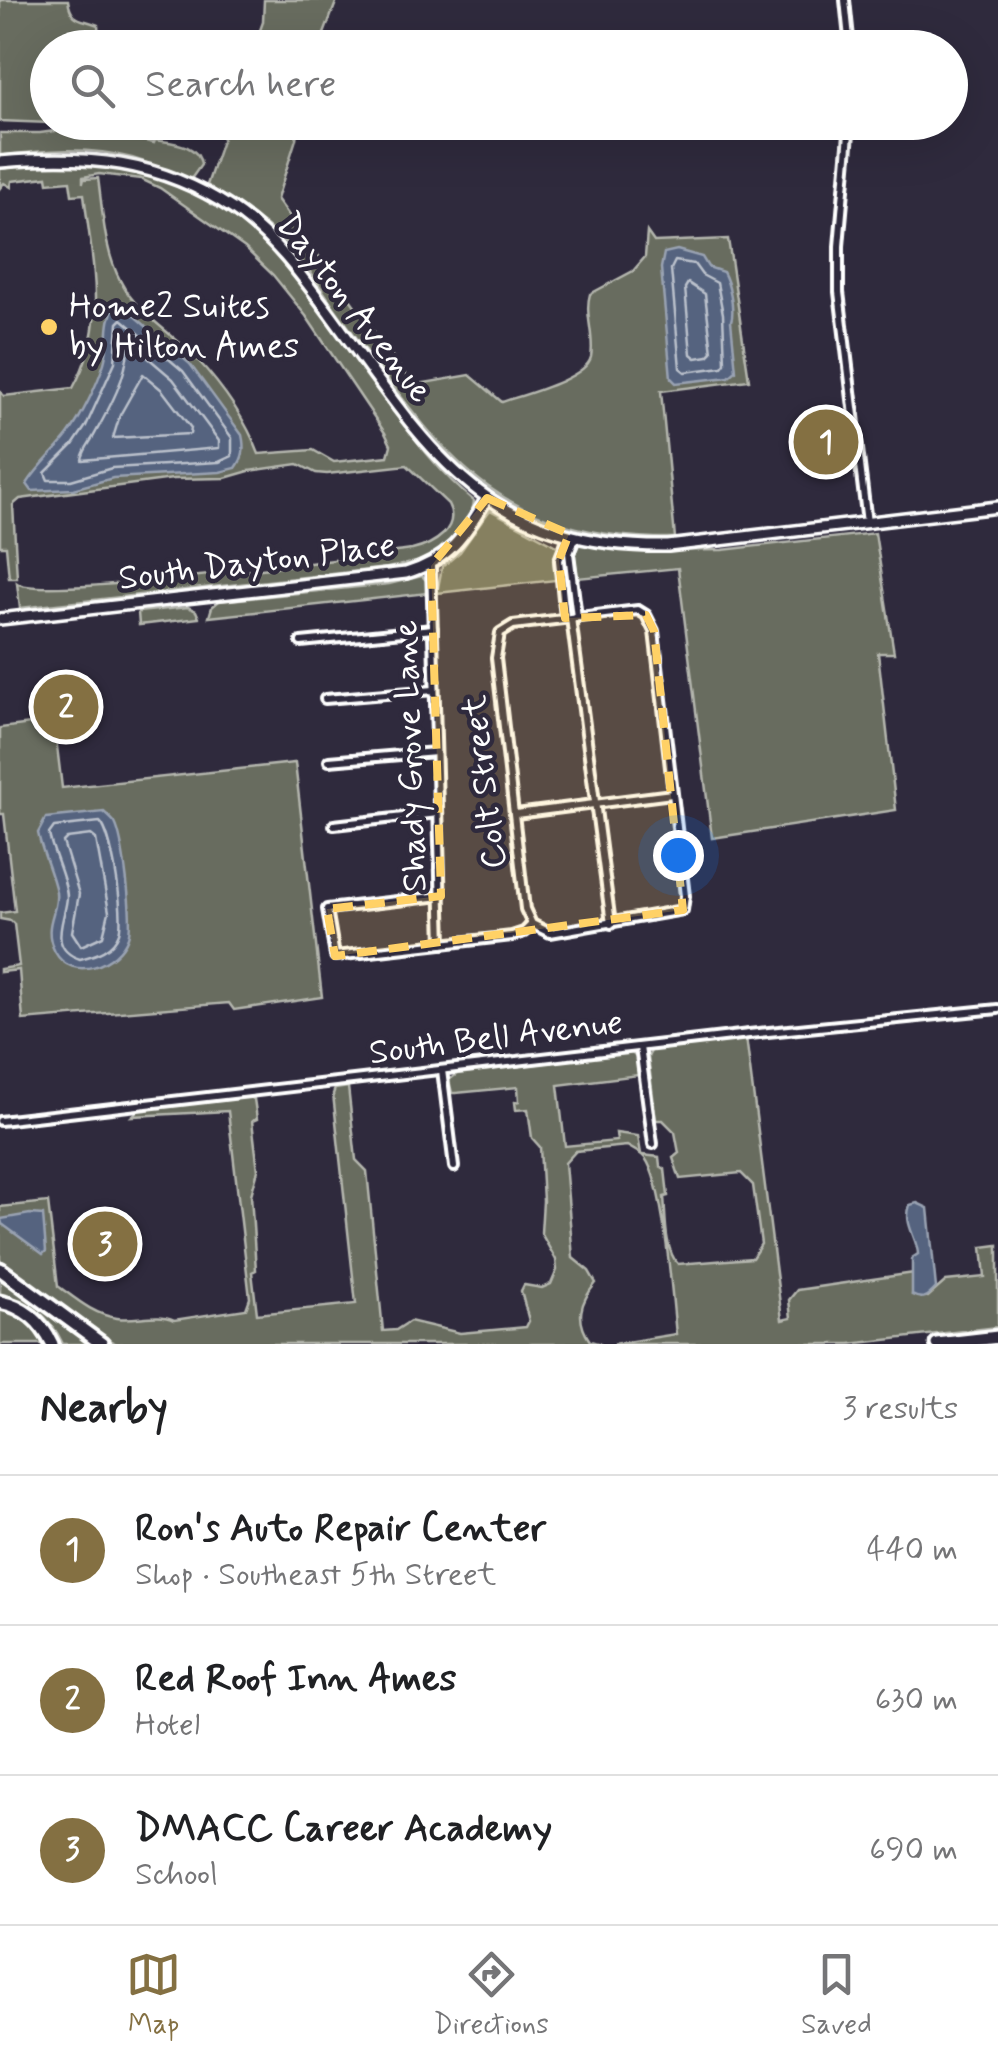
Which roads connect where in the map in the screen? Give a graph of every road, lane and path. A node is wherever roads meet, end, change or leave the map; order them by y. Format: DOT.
graph roads {
  1 [pos="845,0"];
  2 [pos="848,30"];
  3 [pos="848,140"];
  4 [pos="0,162"];
  5 [pos="487,498"];
  6 [pos="998,508"];
  7 [pos="867,523"];
  8 [pos="572,535"];
  9 [pos="430,566"];
  10 [pos="571,618"];
  11 [pos="0,620"];
  12 [pos="432,630"];
  13 [pos="300,642"];
  14 [pos="434,690"];
  15 [pos="326,699"];
  16 [pos="436,752"];
  17 [pos="329,761"];
  18 [pos="672,794"];
  19 [pos="595,804"];
  20 [pos="438,813"];
  21 [pos="516,814"];
  22 [pos="334,825"];
  23 [pos="440,896"];
  24 [pos="532,924"];
  25 [pos="610,924"];
  26 [pos="442,944"];
  27 [pos="998,1009"];
  28 [pos="640,1047"];
  29 [pos="442,1070"];
  30 [pos="0,1121"];
  31 [pos="652,1144"];
  32 [pos="454,1167"];
  33 [pos="0,1268"];
  34 [pos="0,1302"];
  35 [pos="998,1337"];
  36 [pos="52,1344"];
  37 [pos="102,1344"];
  38 [pos="938,1344"];
  1 -- 2 [label="street"];
  3 -- 7 [label="street"];
  4 -- 5 [label="main road, Dayton Avenue"];
  5 -- 8 [label="main road, Dayton Avenue"];
  5 -- 9 [label="main road, South Dayton Place"];
  6 -- 7 [label="main road, Dayton Avenue"];
  7 -- 8 [label="main road, Dayton Avenue"];
  8 -- 10 [label="street"];
  9 -- 11 [label="main road, South Dayton Place"];
  9 -- 12 [label="street, Shady Grove Lane"];
  10 -- 18 [label="street"];
  10 -- 19 [label="street"];
  10 -- 21 [label="street, Colt Street"];
  12 -- 13 [label="street"];
  12 -- 14 [label="street, Shady Grove Lane"];
  14 -- 15 [label="street"];
  14 -- 16 [label="street, Shady Grove Lane"];
  16 -- 17 [label="street"];
  16 -- 20 [label="street, Shady Grove Lane"];
  18 -- 19 [label="street"];
  18 -- 25 [label="street"];
  19 -- 21 [label="street"];
  19 -- 25 [label="street"];
  20 -- 22 [label="street"];
  20 -- 23 [label="street, Shady Grove Lane"];
  21 -- 24 [label="street, Colt Street"];
  23 -- 26 [label="street, Shady Grove Lane"];
  23 -- 26 [label="street"];
  24 -- 25 [label="street"];
  24 -- 26 [label="street"];
  27 -- 28 [label="street, South Bell Avenue"];
  28 -- 29 [label="street, South Bell Avenue"];
  28 -- 31 [label="street"];
  29 -- 30 [label="street, South Bell Avenue"];
  29 -- 32 [label="street"];
  33 -- 37 [label="highway"];
  34 -- 36 [label="highway"];
  35 -- 38 [label="highway"];
}
